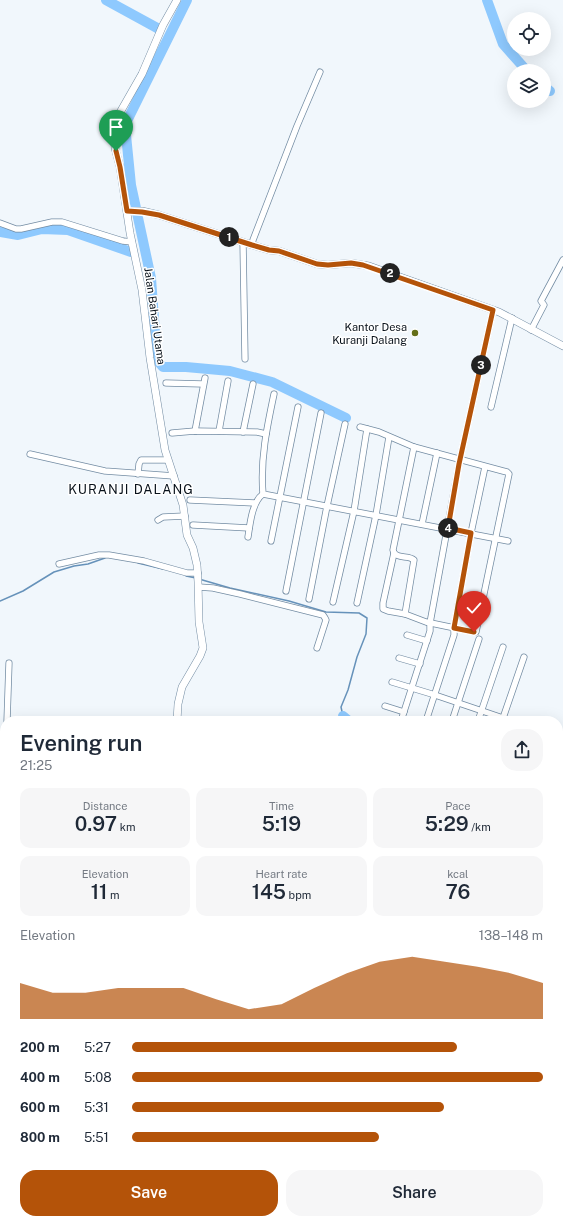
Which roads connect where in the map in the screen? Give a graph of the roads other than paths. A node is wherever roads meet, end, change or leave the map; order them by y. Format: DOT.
graph roads {
  1 [pos="177,0"];
  2 [pos="320,72"];
  3 [pos="127,211"];
  4 [pos="0,223"];
  5 [pos="132,242"];
  6 [pos="243,242"];
  7 [pos="252,245"];
  8 [pos="563,260"];
  9 [pos="493,310"];
  10 [pos="512,318"];
  11 [pos="532,330"];
  12 [pos="563,346"];
  13 [pos="246,359"];
  14 [pos="205,378"];
  15 [pos="228,381"];
  16 [pos="166,383"];
  17 [pos="203,384"];
  18 [pos="253,384"];
  19 [pos="274,394"];
  20 [pos="298,407"];
  21 [pos="491,407"];
  22 [pos="321,413"];
  23 [pos="345,424"];
  24 [pos="360,427"];
  25 [pos="367,429"];
  26 [pos="195,431"];
  27 [pos="219,431"];
  28 [pos="243,432"];
  29 [pos="172,433"];
  30 [pos="266,434"];
  31 [pos="389,436"];
  32 [pos="414,447"];
  33 [pos="437,453"];
  34 [pos="30,454"];
  35 [pos="168,460"];
  36 [pos="460,460"];
  37 [pos="485,466"];
  38 [pos="138,474"];
  39 [pos="174,476"];
  40 [pos="263,494"];
  41 [pos="279,497"];
  42 [pos="190,500"];
  43 [pos="304,502"];
  44 [pos="255,503"];
  45 [pos="327,506"];
  46 [pos="354,511"];
  47 [pos="376,515"];
  48 [pos="185,516"];
  49 [pos="399,519"];
  50 [pos="158,520"];
  51 [pos="193,524"];
  52 [pos="422,524"];
  53 [pos="249,528"];
  54 [pos="448,528"];
  55 [pos="471,533"];
  56 [pos="248,537"];
  57 [pos="495,538"];
  58 [pos="271,541"];
  59 [pos="508,541"];
  60 [pos="394,553"];
  61 [pos="59,564"];
  62 [pos="198,579"];
  63 [pos="286,591"];
  64 [pos="309,599"];
  65 [pos="333,602"];
  66 [pos="357,603"];
  67 [pos="405,614"];
  68 [pos="430,623"];
  69 [pos="454,628"];
  70 [pos="407,635"];
  71 [pos="479,639"];
  72 [pos="427,641"];
  73 [pos="503,647"];
  74 [pos="317,648"];
  75 [pos="524,656"];
  76 [pos="400,658"];
  77 [pos="9,663"];
  78 [pos="420,664"];
  79 [pos="392,682"];
  80 [pos="412,688"];
  81 [pos="435,695"];
  82 [pos="458,702"];
  83 [pos="385,706"];
  84 [pos="482,710"];
  85 [pos="404,712"];
  86 [pos="7,716"];
  87 [pos="178,716"];
  88 [pos="403,716"];
  89 [pos="428,716"];
  90 [pos="454,716"];
  91 [pos="480,716"];
  92 [pos="496,716"];
  93 [pos="504,716"];
  1 -- 3 [label="street, Jalan Bahari Utama"];
  2 -- 7 [label="street"];
  3 -- 5 [label="street, Jalan Bahari Utama"];
  3 -- 6 [label="street"];
  4 -- 5 [label="street"];
  5 -- 35 [label="street, Jalan Bahari Utama"];
  6 -- 7 [label="street"];
  6 -- 13 [label="street"];
  7 -- 9 [label="street"];
  8 -- 11 [label="street"];
  9 -- 10 [label="street"];
  9 -- 36 [label="street"];
  10 -- 11 [label="street"];
  10 -- 21 [label="street"];
  11 -- 12 [label="street"];
  14 -- 17 [label="street"];
  15 -- 27 [label="street"];
  16 -- 17 [label="street"];
  17 -- 26 [label="street"];
  18 -- 28 [label="street"];
  19 -- 30 [label="street"];
  20 -- 41 [label="street"];
  22 -- 43 [label="street"];
  23 -- 45 [label="street"];
  24 -- 25 [label="street"];
  25 -- 31 [label="street"];
  25 -- 46 [label="street"];
  26 -- 27 [label="street"];
  26 -- 29 [label="street"];
  27 -- 28 [label="street"];
  28 -- 30 [label="street"];
  30 -- 40 [label="street"];
  31 -- 32 [label="street"];
  31 -- 47 [label="street"];
  32 -- 33 [label="street"];
  32 -- 49 [label="street"];
  33 -- 36 [label="street"];
  33 -- 52 [label="street"];
  34 -- 38 [label="street"];
  35 -- 38 [label="street"];
  35 -- 39 [label="street, Jalan Bahari Utama"];
  36 -- 37 [label="street"];
  36 -- 54 [label="street"];
  37 -- 55 [label="street"];
  37 -- 57 [label="street"];
  38 -- 39 [label="street"];
  39 -- 48 [label="street, Jalan Bahari Utama"];
  40 -- 41 [label="street"];
  40 -- 44 [label="street"];
  41 -- 43 [label="street"];
  41 -- 58 [label="street"];
  42 -- 44 [label="street"];
  43 -- 45 [label="street"];
  43 -- 63 [label="street"];
  44 -- 53 [label="street"];
  45 -- 46 [label="street"];
  45 -- 64 [label="street"];
  46 -- 47 [label="street"];
  46 -- 65 [label="street"];
  47 -- 49 [label="street"];
  47 -- 66 [label="street"];
  48 -- 50 [label="street"];
  48 -- 62 [label="street, Jalan Bahari Utama"];
  49 -- 52 [label="street"];
  49 -- 60 [label="street"];
  51 -- 53 [label="street"];
  52 -- 54 [label="street"];
  53 -- 56 [label="street"];
  54 -- 55 [label="street"];
  54 -- 68 [label="street"];
  55 -- 57 [label="street"];
  55 -- 69 [label="street"];
  57 -- 59 [label="street"];
  57 -- 69 [label="street"];
  60 -- 67 [label="street"];
  60 -- 67 [label="street"];
  61 -- 62 [label="street"];
  62 -- 74 [label="street"];
  62 -- 87 [label="street, Jalan Bahari Utama"];
  67 -- 68 [label="street"];
  68 -- 69 [label="street"];
  68 -- 72 [label="street"];
  69 -- 81 [label="street"];
  70 -- 72 [label="street"];
  71 -- 82 [label="street"];
  72 -- 78 [label="street"];
  73 -- 84 [label="street"];
  75 -- 93 [label="street"];
  76 -- 78 [label="street"];
  77 -- 86 [label="street"];
  78 -- 80 [label="street"];
  79 -- 80 [label="street"];
  80 -- 81 [label="street"];
  80 -- 85 [label="street"];
  81 -- 82 [label="street"];
  81 -- 89 [label="street"];
  82 -- 84 [label="street"];
  82 -- 90 [label="street"];
  83 -- 85 [label="street"];
  84 -- 91 [label="street"];
  84 -- 92 [label="street"];
  85 -- 88 [label="street"];
}
